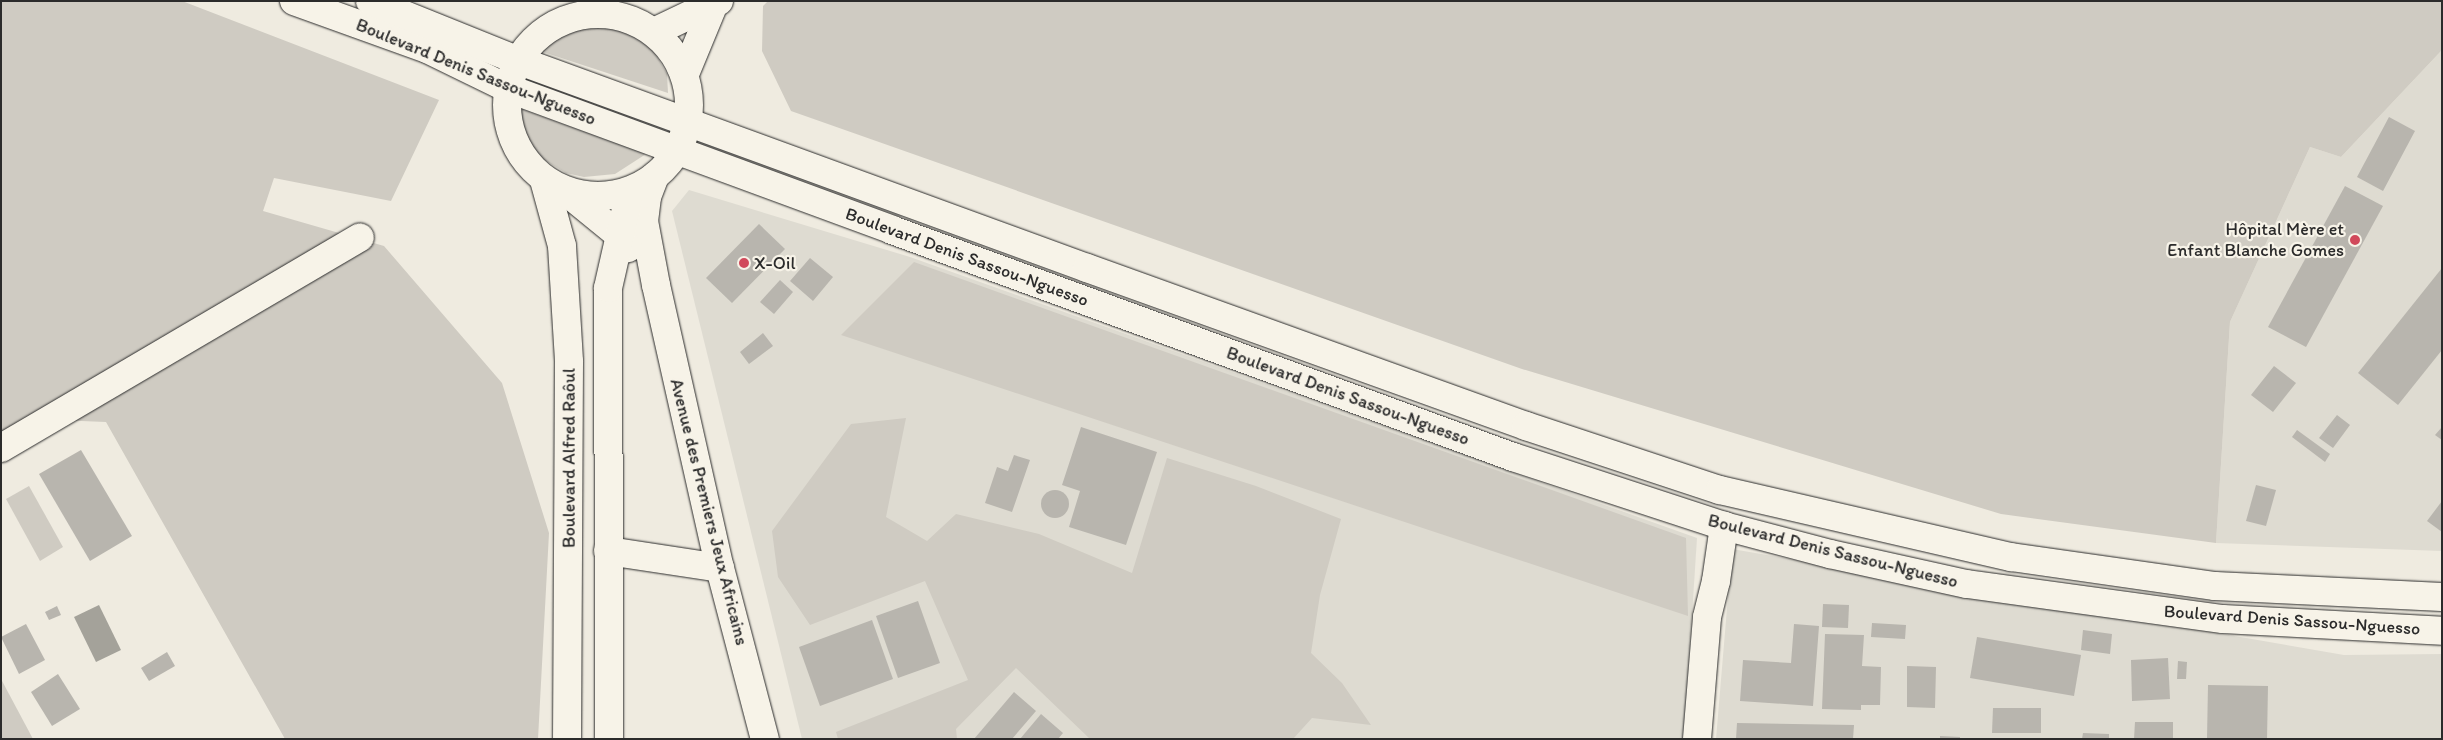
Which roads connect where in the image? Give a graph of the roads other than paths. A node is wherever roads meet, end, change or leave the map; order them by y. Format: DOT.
graph roads {
  1 [pos="294,1"];
  2 [pos="370,1"];
  3 [pos="716,4"];
  4 [pos="557,13"];
  5 [pos="640,18"];
  6 [pos="517,60"];
  7 [pos="685,74"];
  8 [pos="507,88"];
  9 [pos="688,121"];
  10 [pos="677,150"];
  11 [pos="655,176"];
  12 [pos="554,185"];
  13 [pos="630,191"];
  14 [pos="619,235"];
  15 [pos="360,237"];
  16 [pos="656,285"];
  17 [pos="1,448"];
  18 [pos="1724,526"];
  19 [pos="608,551"];
  20 [pos="720,568"];
  21 [pos="2442,597"];
  22 [pos="2442,631"];
  23 [pos="567,739"];
  24 [pos="609,739"];
  25 [pos="765,739"];
  26 [pos="1697,739"];
  1 -- 8 [label="main road, Boulevard Denis Sassou-Nguesso"];
  2 -- 6 [label="main road, Boulevard Denis Sassou-Nguesso"];
  3 -- 5 [label="main road"];
  3 -- 7 [label="main road"];
  4 -- 5 [label="main road, Avenue des Premiers Jeux Africains"];
  4 -- 6 [label="main road, Avenue des Premiers Jeux Africains"];
  5 -- 7 [label="main road"];
  6 -- 8 [label="main road, Avenue des Premiers Jeux Africains"];
  6 -- 9 [label="main road, Boulevard Denis Sassou-Nguesso"];
  7 -- 9 [label="main road"];
  8 -- 10 [label="main road, Boulevard Denis Sassou-Nguesso"];
  8 -- 12 [label="main road, Avenue des Premiers Jeux Africains"];
  9 -- 10 [label="main road"];
  9 -- 21 [label="main road, Boulevard Denis Sassou-Nguesso"];
  10 -- 11 [label="main road"];
  10 -- 18 [label="main road, Boulevard Denis Sassou-Nguesso"];
  11 -- 13 [label="main road"];
  11 -- 16 [label="main road, Avenue des Premiers Jeux Africains"];
  12 -- 13 [label="main road"];
  12 -- 14 [label="main road, Avenue des Premiers Jeux Africains"];
  12 -- 23 [label="main road, Boulevard Alfred Raôul"];
  13 -- 14 [label="main road"];
  14 -- 16 [label="main road, Avenue des Premiers Jeux Africains"];
  14 -- 19 [label="main road"];
  15 -- 17 [label="main road"];
  16 -- 20 [label="main road, Avenue des Premiers Jeux Africains"];
  18 -- 22 [label="main road, Boulevard Denis Sassou-Nguesso"];
  18 -- 26 [label="main road"];
  19 -- 20 [label="main road"];
  19 -- 24 [label="main road"];
  20 -- 25 [label="main road, Avenue des Premiers Jeux Africains"];
}
